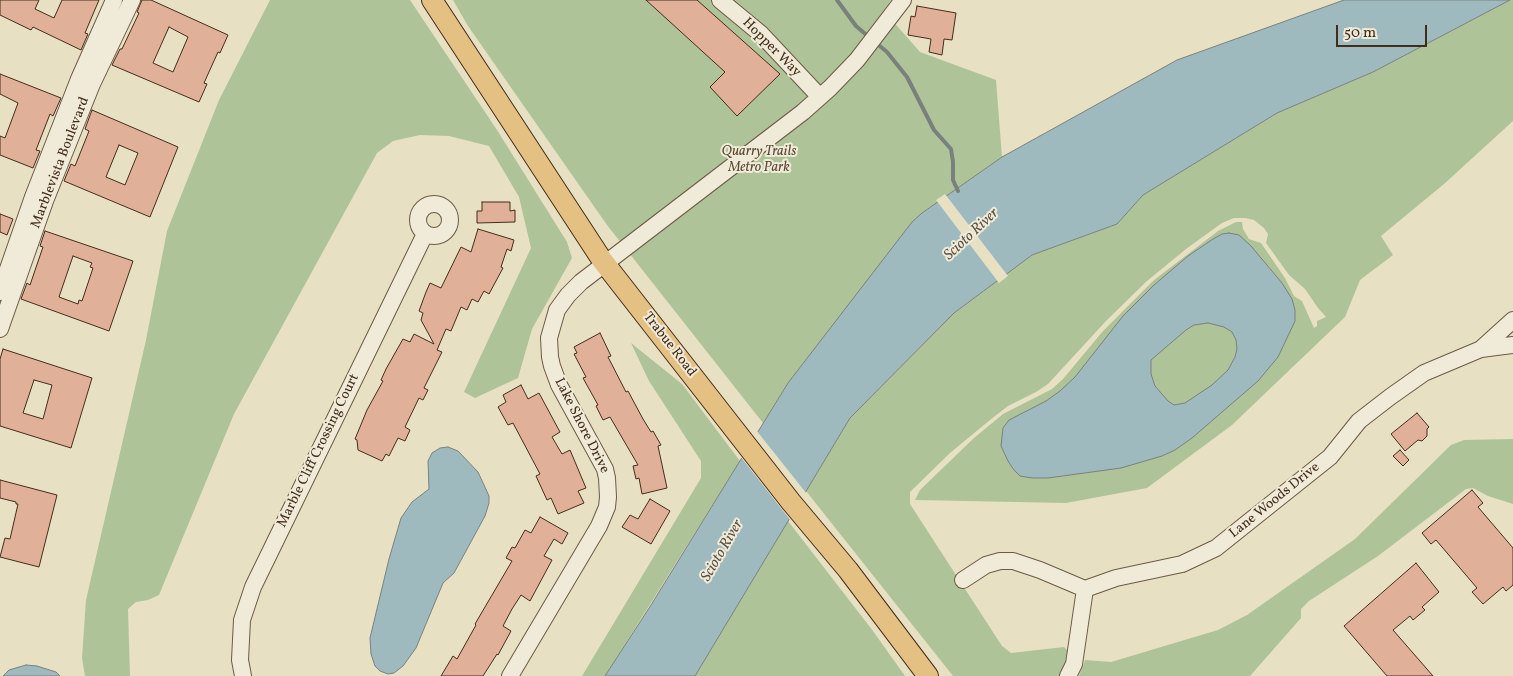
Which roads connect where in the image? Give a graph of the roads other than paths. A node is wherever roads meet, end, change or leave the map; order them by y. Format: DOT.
graph roads {
  1 [pos="114,0"];
  2 [pos="132,0"];
  3 [pos="432,0"];
  4 [pos="720,0"];
  5 [pos="903,0"];
  6 [pos="820,97"];
  7 [pos="425,234"];
  8 [pos="606,264"];
  9 [pos="0,292"];
  10 [pos="1513,320"];
  11 [pos="0,329"];
  12 [pos="1513,345"];
  13 [pos="1481,348"];
  14 [pos="962,580"];
  15 [pos="1085,589"];
  16 [pos="243,676"];
  17 [pos="510,676"];
  18 [pos="928,676"];
  19 [pos="1068,676"];
  1 -- 9 [label="street, Marblevista Boulevard"];
  2 -- 11 [label="street, Marblevista Boulevard"];
  3 -- 8 [label="main road, Trabue Road"];
  4 -- 6 [label="street, Hopper Way"];
  5 -- 6 [label="street, Lake Shore Drive"];
  6 -- 8 [label="street, Lake Shore Drive"];
  7 -- 16 [label="street, Marble Cliff Crossing Court"];
  8 -- 17 [label="street, Lake Shore Drive"];
  8 -- 18 [label="main road, Trabue Road"];
  10 -- 13 [label="street, Lane Woods Drive"];
  12 -- 13 [label="street"];
  13 -- 15 [label="street, Lane Woods Drive"];
  14 -- 15 [label="street"];
  15 -- 19 [label="street"];
}
